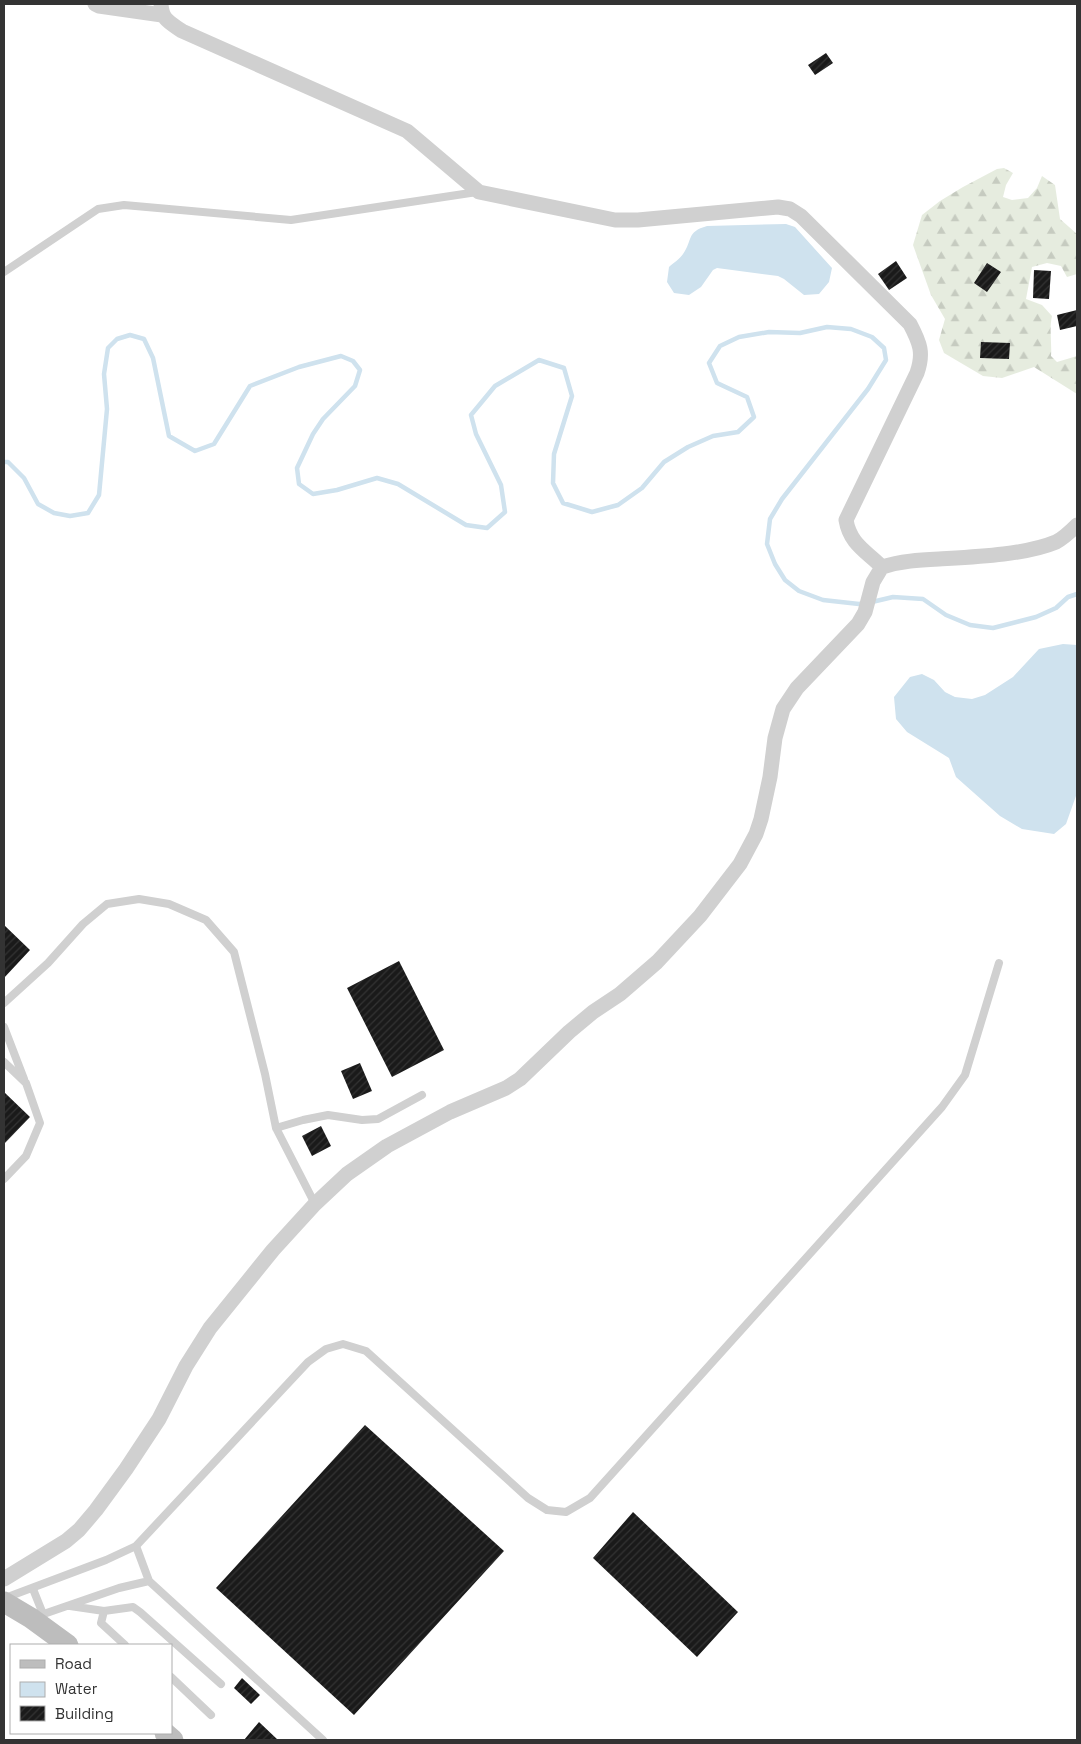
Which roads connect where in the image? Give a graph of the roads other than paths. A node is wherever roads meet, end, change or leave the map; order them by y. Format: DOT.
graph roads {
  1 [pos="95,4"];
  2 [pos="162,10"];
  3 [pos="479,192"];
  4 [pos="4,272"];
  5 [pos="1077,525"];
  6 [pos="882,567"];
  7 [pos="999,963"];
  8 [pos="4,1003"];
  9 [pos="4,1027"];
  10 [pos="4,1062"];
  11 [pos="26,1083"];
  12 [pos="422,1096"];
  13 [pos="276,1128"];
  14 [pos="4,1179"];
  15 [pos="315,1204"];
  16 [pos="136,1546"];
  17 [pos="4,1579"];
  18 [pos="149,1581"];
  19 [pos="33,1589"];
  20 [pos="4,1598"];
  21 [pos="4,1602"];
  22 [pos="68,1606"];
  23 [pos="104,1610"];
  24 [pos="37,1616"];
  25 [pos="67,1644"];
  26 [pos="124,1644"];
  27 [pos="172,1678"];
  28 [pos="220,1684"];
  29 [pos="212,1715"];
  30 [pos="323,1740"];
  1 -- 2 [label="street"];
  2 -- 3 [label="street"];
  3 -- 4 [label="lane"];
  3 -- 6 [label="street"];
  5 -- 6 [label="street"];
  6 -- 15 [label="street"];
  7 -- 16 [label="lane"];
  8 -- 13 [label="lane"];
  9 -- 11 [label="lane"];
  10 -- 11 [label="lane"];
  11 -- 14 [label="lane"];
  12 -- 13 [label="lane"];
  13 -- 15 [label="lane"];
  15 -- 17 [label="street"];
  16 -- 18 [label="lane"];
  16 -- 19 [label="lane"];
  18 -- 22 [label="lane"];
  18 -- 30 [label="lane"];
  19 -- 20 [label="lane"];
  19 -- 24 [label="lane"];
  21 -- 24 [label="main road"];
  22 -- 23 [label="lane"];
  22 -- 24 [label="lane"];
  23 -- 26 [label="lane"];
  23 -- 28 [label="lane"];
  24 -- 25 [label="main road"];
  27 -- 29 [label="lane"];
}
